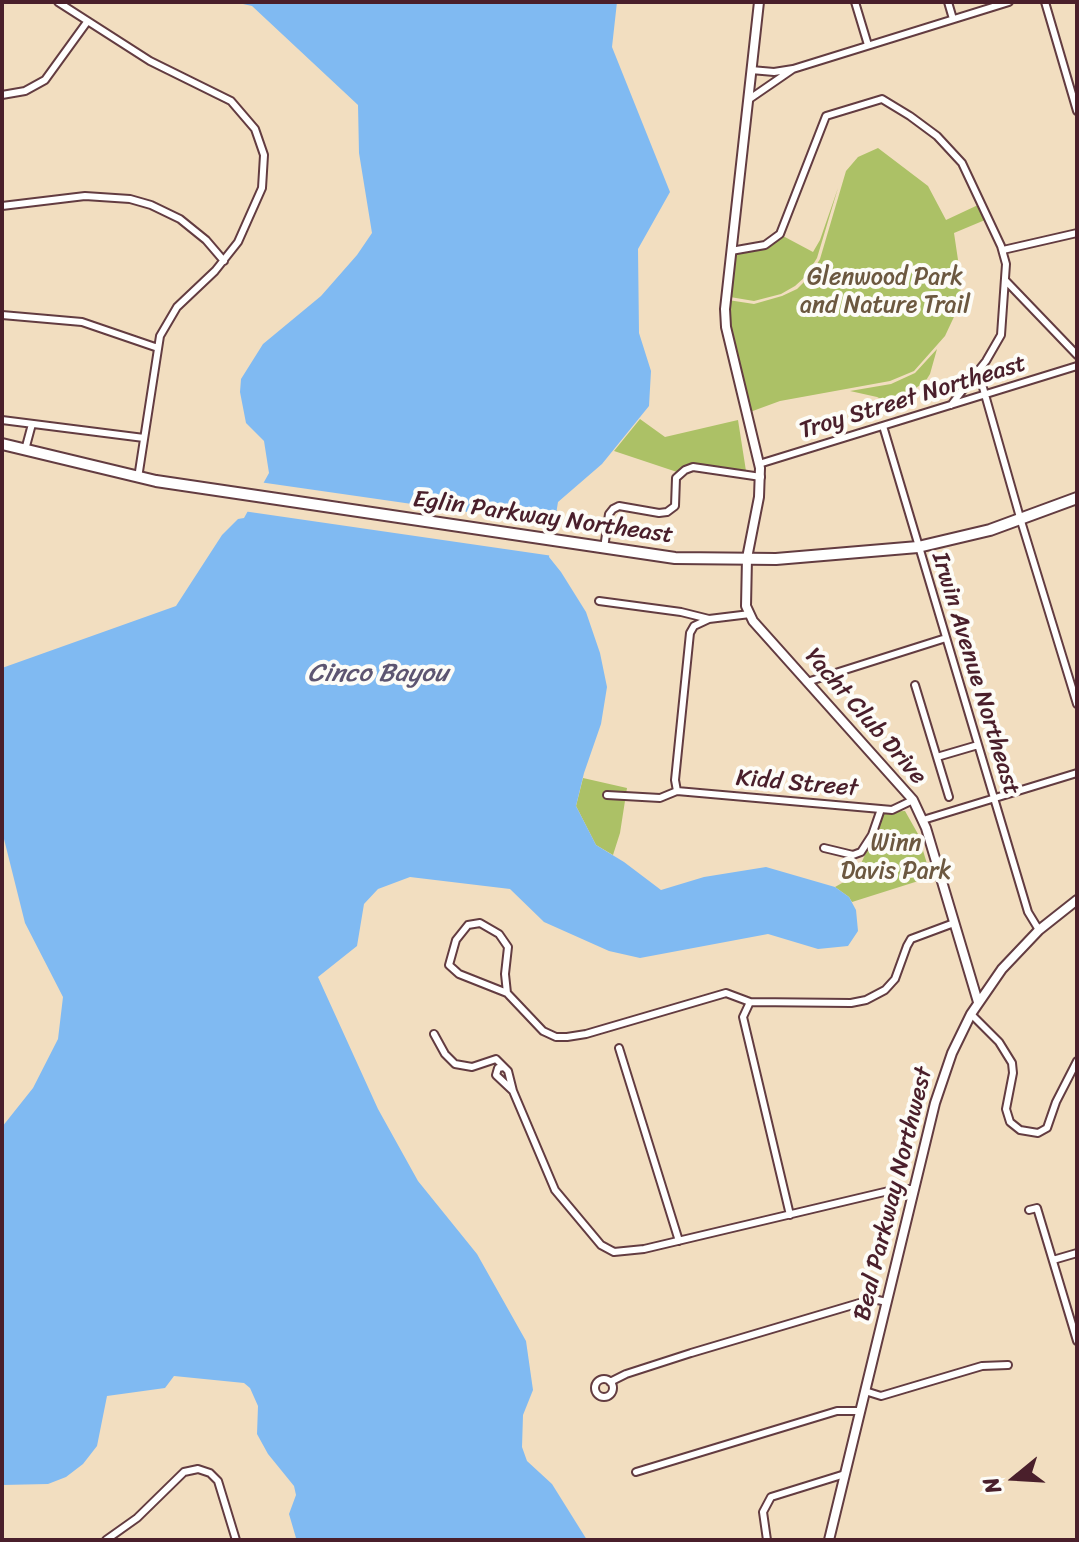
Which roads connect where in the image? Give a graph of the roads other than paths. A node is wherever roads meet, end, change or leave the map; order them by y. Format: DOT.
graph roads {
  1 [pos="58,2"];
  2 [pos="759,2"];
  3 [pos="855,2"];
  4 [pos="948,2"];
  5 [pos="1009,2"];
  6 [pos="1045,2"];
  7 [pos="953,19"];
  8 [pos="87,22"];
  9 [pos="868,45"];
  10 [pos="793,69"];
  11 [pos="751,70"];
  12 [pos="2,95"];
  13 [pos="748,100"];
  14 [pos="1077,111"];
  15 [pos="2,206"];
  16 [pos="1077,233"];
  17 [pos="1003,250"];
  18 [pos="731,251"];
  19 [pos="224,261"];
  20 [pos="1006,281"];
  21 [pos="2,315"];
  22 [pos="158,348"];
  23 [pos="1077,355"];
  24 [pos="1077,366"];
  25 [pos="978,370"];
  26 [pos="986,394"];
  27 [pos="951,405"];
  28 [pos="2,420"];
  29 [pos="32,424"];
  30 [pos="883,426"];
  31 [pos="144,438"];
  32 [pos="2,444"];
  33 [pos="25,450"];
  34 [pos="759,464"];
  35 [pos="761,477"];
  36 [pos="138,478"];
  37 [pos="1077,498"];
  38 [pos="1021,521"];
  39 [pos="918,547"];
  40 [pos="604,548"];
  41 [pos="747,558"];
  42 [pos="599,601"];
  43 [pos="750,614"];
  44 [pos="709,619"];
  45 [pos="946,638"];
  46 [pos="807,682"];
  47 [pos="915,685"];
  48 [pos="1077,704"];
  49 [pos="978,745"];
  50 [pos="937,757"];
  51 [pos="1077,773"];
  52 [pos="677,791"];
  53 [pos="607,795"];
  54 [pos="949,797"];
  55 [pos="994,799"];
  56 [pos="913,800"];
  57 [pos="881,809"];
  58 [pos="923,820"];
  59 [pos="824,848"];
  60 [pos="1077,900"];
  61 [pos="954,923"];
  62 [pos="1039,930"];
  63 [pos="507,993"];
  64 [pos="750,1002"];
  65 [pos="978,1002"];
  66 [pos="971,1014"];
  67 [pos="434,1034"];
  68 [pos="619,1048"];
  69 [pos="1077,1061"];
  70 [pos="504,1067"];
  71 [pos="513,1091"];
  72 [pos="914,1189"];
  73 [pos="1029,1210"];
  74 [pos="790,1215"];
  75 [pos="679,1241"];
  76 [pos="1077,1253"];
  77 [pos="1053,1260"];
  78 [pos="887,1302"];
  79 [pos="1077,1341"];
  80 [pos="1008,1365"];
  81 [pos="610,1382"];
  82 [pos="865,1391"];
  83 [pos="860,1411"];
  84 [pos="636,1472"];
  85 [pos="845,1474"];
  86 [pos="111,1539"];
  87 [pos="236,1540"];
  88 [pos="767,1540"];
  89 [pos="829,1540"];
  1 -- 8 [label="street"];
  2 -- 11 [label="main road"];
  3 -- 9 [label="street"];
  4 -- 7 [label="street"];
  5 -- 7 [label="street"];
  6 -- 14 [label="street"];
  7 -- 9 [label="street"];
  8 -- 12 [label="street"];
  8 -- 19 [label="street"];
  9 -- 10 [label="street"];
  10 -- 11 [label="street"];
  10 -- 13 [label="street"];
  11 -- 13 [label="main road"];
  13 -- 18 [label="main road"];
  15 -- 19 [label="street"];
  16 -- 17 [label="street"];
  17 -- 18 [label="street"];
  17 -- 20 [label="street"];
  18 -- 34 [label="main road"];
  19 -- 22 [label="street"];
  20 -- 23 [label="street"];
  20 -- 25 [label="street"];
  21 -- 22 [label="street"];
  22 -- 31 [label="street"];
  24 -- 26 [label="street, Troy Street Northeast"];
  25 -- 26 [label="street"];
  25 -- 27 [label="street"];
  26 -- 27 [label="street, Troy Street Northeast"];
  26 -- 38 [label="street"];
  27 -- 30 [label="street, Troy Street Northeast"];
  28 -- 29 [label="street"];
  29 -- 31 [label="street"];
  29 -- 33 [label="street"];
  30 -- 34 [label="street, Troy Street Northeast"];
  30 -- 39 [label="street, Irwin Avenue Northeast"];
  31 -- 36 [label="street"];
  32 -- 33 [label="highway, Eglin Parkway Northeast"];
  33 -- 36 [label="highway, Eglin Parkway Northeast"];
  34 -- 35 [label="main road"];
  35 -- 40 [label="street"];
  35 -- 41 [label="main road"];
  36 -- 40 [label="highway, Eglin Parkway Northeast"];
  37 -- 38 [label="highway, Eglin Parkway Northeast"];
  38 -- 39 [label="highway, Eglin Parkway Northeast"];
  38 -- 48 [label="street"];
  39 -- 41 [label="highway, Eglin Parkway Northeast"];
  39 -- 45 [label="street, Irwin Avenue Northeast"];
  40 -- 41 [label="highway, Eglin Parkway Northeast"];
  41 -- 43 [label="main road"];
  42 -- 44 [label="street"];
  43 -- 44 [label="street"];
  43 -- 46 [label="main road, Yacht Club Drive"];
  44 -- 52 [label="street"];
  45 -- 46 [label="street"];
  45 -- 49 [label="street, Irwin Avenue Northeast"];
  46 -- 56 [label="main road, Yacht Club Drive"];
  47 -- 50 [label="street"];
  49 -- 50 [label="street"];
  49 -- 55 [label="street, Irwin Avenue Northeast"];
  50 -- 54 [label="street"];
  51 -- 55 [label="street"];
  52 -- 53 [label="street, Kidd Street"];
  52 -- 57 [label="street, Kidd Street"];
  55 -- 58 [label="street"];
  55 -- 62 [label="street, Irwin Avenue Northeast"];
  56 -- 57 [label="street, Kidd Street"];
  56 -- 58 [label="main road, Yacht Club Drive"];
  57 -- 59 [label="street"];
  58 -- 61 [label="main road, Yacht Club Drive"];
  60 -- 62 [label="main road, Beal Parkway Northwest"];
  61 -- 64 [label="street"];
  61 -- 65 [label="main road, Yacht Club Drive"];
  62 -- 65 [label="main road, Beal Parkway Northwest"];
  63 -- 63 [label="street"];
  63 -- 64 [label="street"];
  64 -- 74 [label="street"];
  65 -- 66 [label="main road, Beal Parkway Northwest"];
  66 -- 69 [label="street"];
  66 -- 72 [label="main road, Beal Parkway Northwest"];
  67 -- 70 [label="street"];
  68 -- 75 [label="street"];
  70 -- 71 [label="street"];
  70 -- 71 [label="street"];
  71 -- 75 [label="street"];
  72 -- 74 [label="street"];
  72 -- 78 [label="main road, Beal Parkway Northwest"];
  73 -- 77 [label="street"];
  74 -- 75 [label="street"];
  76 -- 77 [label="street"];
  77 -- 79 [label="street"];
  78 -- 81 [label="street"];
  78 -- 82 [label="main road, Beal Parkway Northwest"];
  80 -- 82 [label="street"];
  82 -- 83 [label="main road, Beal Parkway Northwest"];
  83 -- 84 [label="street"];
  83 -- 85 [label="main road, Beal Parkway Northwest"];
  85 -- 88 [label="street"];
  85 -- 89 [label="main road, Beal Parkway Northwest"];
  86 -- 87 [label="street"];
}
